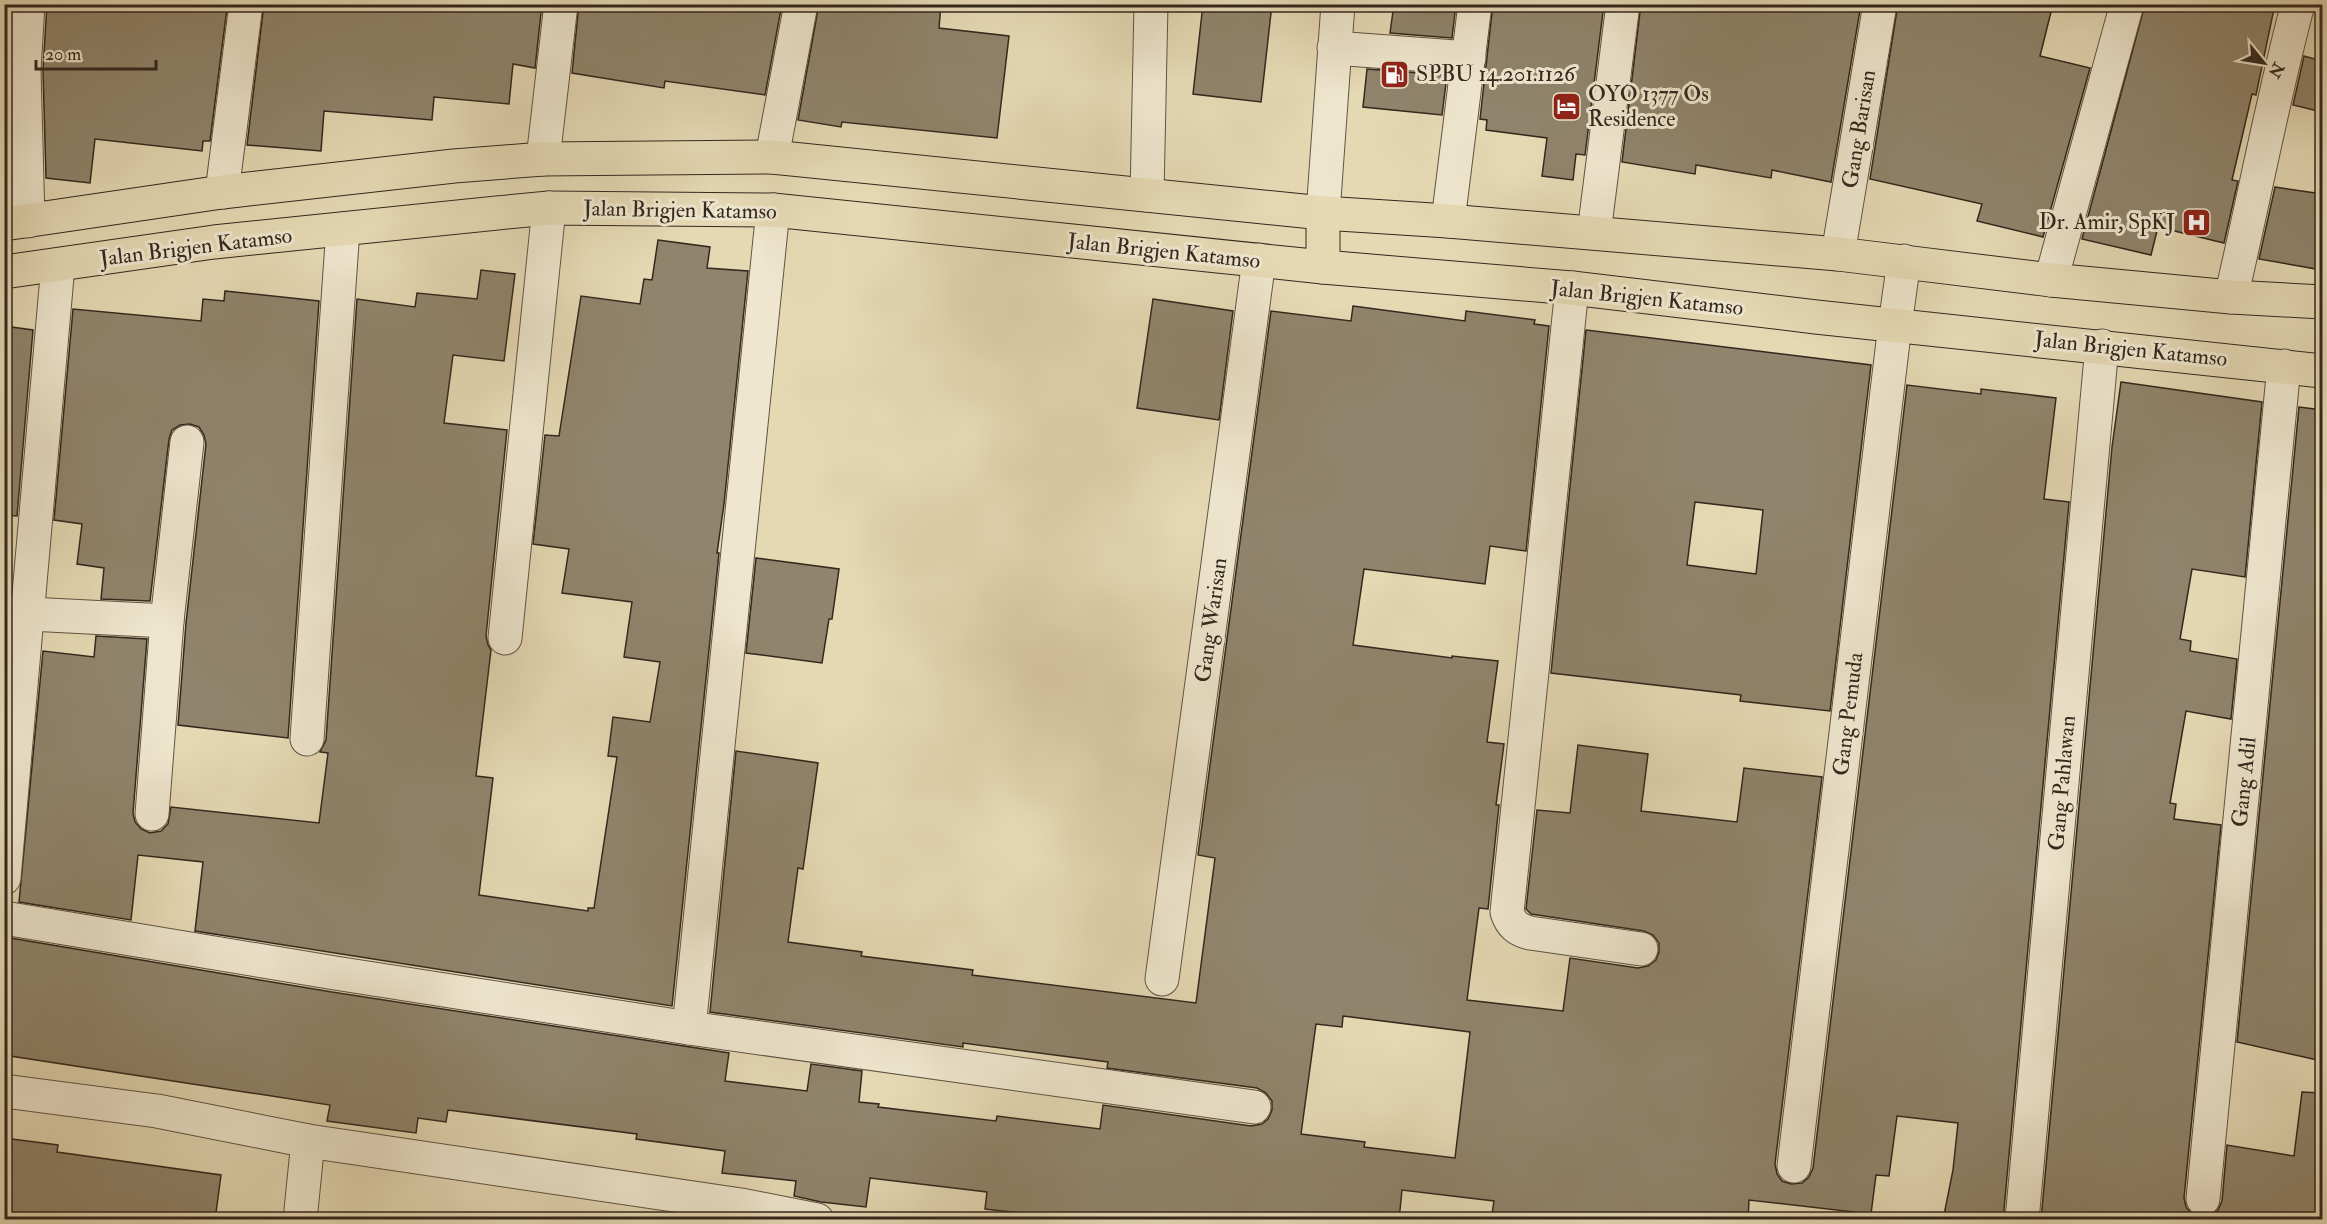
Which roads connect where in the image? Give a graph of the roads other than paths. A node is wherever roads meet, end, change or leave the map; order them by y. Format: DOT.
graph roads {
  1 [pos="28,4"];
  2 [pos="246,4"];
  3 [pos="561,4"];
  4 [pos="801,4"];
  5 [pos="1151,4"];
  6 [pos="1338,4"];
  7 [pos="1475,4"];
  8 [pos="1623,4"];
  9 [pos="1880,4"];
  10 [pos="2127,4"];
  11 [pos="2298,4"];
  12 [pos="1334,48"];
  13 [pos="1469,58"];
  14 [pos="772,157"];
  15 [pos="543,159"];
  16 [pos="222,192"];
  17 [pos="1147,195"];
  18 [pos="549,208"];
  19 [pos="773,210"];
  20 [pos="1323,213"];
  21 [pos="1448,220"];
  22 [pos="16,223"];
  23 [pos="343,229"];
  24 [pos="1594,233"];
  25 [pos="1838,254"];
  26 [pos="1259,260"];
  27 [pos="1905,261"];
  28 [pos="58,265"];
  29 [pos="1323,267"];
  30 [pos="4,272"];
  31 [pos="2051,279"];
  32 [pos="1572,288"];
  33 [pos="2231,297"];
  34 [pos="2322,302"];
  35 [pos="1894,325"];
  36 [pos="2102,346"];
  37 [pos="2284,366"];
  38 [pos="2322,371"];
  39 [pos="187,442"];
  40 [pos="29,614"];
  41 [pos="167,621"];
  42 [pos="505,638"];
  43 [pos="307,739"];
  44 [pos="152,814"];
  45 [pos="4,878"];
  46 [pos="4,918"];
  47 [pos="1641,949"];
  48 [pos="1162,979"];
  49 [pos="689,1028"];
  50 [pos="4,1091"];
  51 [pos="1254,1107"];
  52 [pos="308,1141"];
  53 [pos="1794,1166"];
  54 [pos="2203,1199"];
  55 [pos="741,1212"];
  56 [pos="300,1220"];
  57 [pos="817,1220"];
  58 [pos="2022,1220"];
  1 -- 22 [label="street"];
  2 -- 16 [label="street"];
  3 -- 15 [label="street"];
  4 -- 14 [label="street"];
  5 -- 17 [label="street"];
  6 -- 12 [label="street"];
  7 -- 13 [label="street"];
  8 -- 24 [label="street"];
  9 -- 25 [label="street, Gang Barisan"];
  10 -- 31 [label="street"];
  11 -- 33 [label="street"];
  12 -- 13 [label="street"];
  12 -- 20 [label="street"];
  13 -- 21 [label="street"];
  14 -- 15 [label="main road"];
  14 -- 17 [label="main road"];
  15 -- 16 [label="main road"];
  16 -- 22 [label="main road"];
  17 -- 20 [label="main road"];
  18 -- 19 [label="main road, Jalan Brigjen Katamso"];
  18 -- 23 [label="main road, Jalan Brigjen Katamso"];
  18 -- 42 [label="street"];
  19 -- 26 [label="main road, Jalan Brigjen Katamso"];
  19 -- 49 [label="street"];
  20 -- 21 [label="main road"];
  20 -- 29 [label="main road"];
  21 -- 24 [label="main road"];
  23 -- 28 [label="main road, Jalan Brigjen Katamso"];
  23 -- 43 [label="street"];
  24 -- 25 [label="main road"];
  25 -- 27 [label="main road"];
  26 -- 29 [label="main road, Jalan Brigjen Katamso"];
  26 -- 48 [label="street, Gang Warisan"];
  27 -- 31 [label="main road"];
  27 -- 35 [label="street, Gang Pemuda"];
  28 -- 30 [label="main road, Jalan Brigjen Katamso"];
  28 -- 40 [label="street"];
  29 -- 32 [label="main road, Jalan Brigjen Katamso"];
  31 -- 33 [label="main road"];
  32 -- 35 [label="main road, Jalan Brigjen Katamso"];
  32 -- 47 [label="street"];
  33 -- 34 [label="main road"];
  35 -- 36 [label="main road, Jalan Brigjen Katamso"];
  35 -- 53 [label="street, Gang Pemuda"];
  36 -- 37 [label="main road, Jalan Brigjen Katamso"];
  36 -- 58 [label="street, Gang Pahlawan"];
  37 -- 38 [label="main road, Jalan Brigjen Katamso"];
  37 -- 54 [label="street, Gang Adil"];
  39 -- 41 [label="street"];
  40 -- 41 [label="street"];
  40 -- 45 [label="street"];
  41 -- 44 [label="street"];
  46 -- 49 [label="street"];
  49 -- 51 [label="street"];
  50 -- 52 [label="street"];
  52 -- 55 [label="street"];
  52 -- 56 [label="street"];
  55 -- 57 [label="street"];
}
